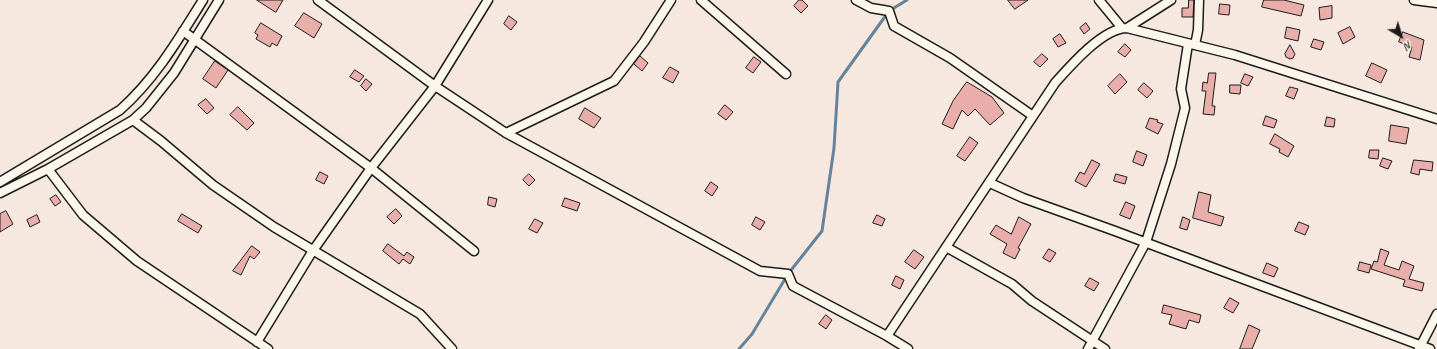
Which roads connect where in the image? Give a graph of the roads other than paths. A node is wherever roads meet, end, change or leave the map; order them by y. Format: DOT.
graph roads {
  1 [pos="203,0"];
  2 [pos="219,0"];
  3 [pos="318,0"];
  4 [pos="671,0"];
  5 [pos="701,0"];
  6 [pos="856,0"];
  7 [pos="1100,0"];
  8 [pos="1171,0"];
  9 [pos="1199,0"];
  10 [pos="1414,0"];
  11 [pos="486,1"];
  12 [pos="1437,3"];
  13 [pos="1124,28"];
  14 [pos="183,31"];
  15 [pos="195,39"];
  16 [pos="1191,44"];
  17 [pos="786,74"];
  18 [pos="435,86"];
  19 [pos="1033,116"];
  20 [pos="1437,119"];
  21 [pos="133,120"];
  22 [pos="506,133"];
  23 [pos="371,168"];
  24 [pos="48,169"];
  25 [pos="0,182"];
  26 [pos="990,183"];
  27 [pos="0,193"];
  28 [pos="1146,242"];
  29 [pos="946,247"];
  30 [pos="312,252"];
  31 [pos="474,252"];
  32 [pos="1437,314"];
  33 [pos="887,336"];
  34 [pos="1093,341"];
  35 [pos="257,342"];
  36 [pos="1420,347"];
  37 [pos="268,349"];
  38 [pos="452,349"];
  39 [pos="908,349"];
  40 [pos="1088,349"];
  41 [pos="1105,349"];
  42 [pos="1430,349"];
  1 -- 14 [label="street"];
  2 -- 15 [label="street"];
  3 -- 18 [label="street"];
  4 -- 22 [label="street"];
  5 -- 17 [label="street"];
  6 -- 19 [label="street"];
  7 -- 13 [label="street"];
  8 -- 13 [label="street"];
  9 -- 16 [label="street"];
  10 -- 12 [label="street"];
  11 -- 18 [label="street"];
  13 -- 16 [label="street"];
  13 -- 19 [label="street"];
  14 -- 15 [label="street"];
  14 -- 25 [label="street"];
  15 -- 21 [label="street"];
  15 -- 23 [label="street"];
  16 -- 20 [label="street"];
  16 -- 28 [label="street"];
  18 -- 22 [label="street"];
  18 -- 23 [label="street"];
  19 -- 26 [label="street"];
  21 -- 24 [label="street"];
  21 -- 30 [label="street"];
  22 -- 33 [label="street"];
  23 -- 30 [label="street"];
  23 -- 31 [label="street"];
  24 -- 27 [label="street"];
  24 -- 35 [label="street"];
  26 -- 28 [label="street"];
  26 -- 29 [label="street"];
  28 -- 34 [label="street"];
  28 -- 36 [label="street"];
  29 -- 33 [label="street"];
  29 -- 34 [label="street"];
  30 -- 35 [label="street"];
  30 -- 38 [label="street"];
  32 -- 36 [label="street"];
  33 -- 39 [label="street"];
  34 -- 40 [label="street"];
  34 -- 41 [label="street"];
  35 -- 37 [label="street"];
  36 -- 42 [label="street"];
}
